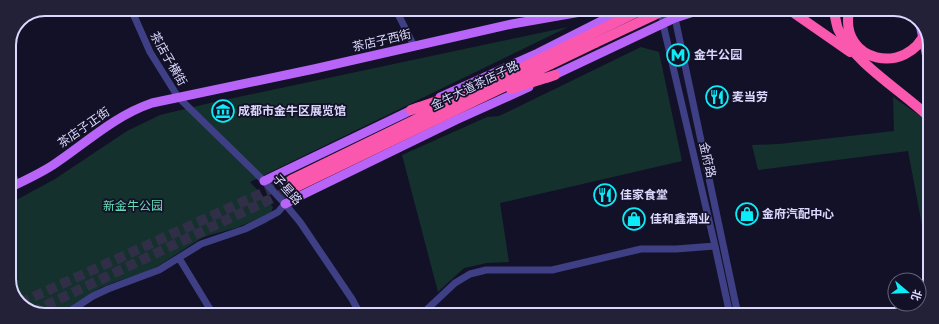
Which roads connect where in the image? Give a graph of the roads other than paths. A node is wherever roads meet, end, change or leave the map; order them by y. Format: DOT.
graph roads {
  1 [pos="135,16"];
  2 [pos="399,16"];
  3 [pos="558,16"];
  4 [pos="611,16"];
  5 [pos="631,16"];
  6 [pos="650,16"];
  7 [pos="662,16"];
  8 [pos="671,16"];
  9 [pos="673,16"];
  10 [pos="798,16"];
  11 [pos="835,16"];
  12 [pos="848,16"];
  13 [pos="663,24"];
  14 [pos="922,37"];
  15 [pos="593,38"];
  16 [pos="414,46"];
  17 [pos="864,62"];
  18 [pos="511,74"];
  19 [pos="555,75"];
  20 [pos="178,97"];
  21 [pos="479,99"];
  22 [pos="411,110"];
  23 [pos="923,112"];
  24 [pos="264,181"];
  25 [pos="16,184"];
  26 [pos="285,204"];
  27 [pos="715,246"];
  28 [pos="179,258"];
  29 [pos="77,308"];
  30 [pos="209,308"];
  31 [pos="357,308"];
  32 [pos="428,308"];
  33 [pos="728,308"];
  34 [pos="736,308"];
  1 -- 20 [label="street, 茶店子横街"];
  2 -- 16 [label="street"];
  3 -- 16 [label="main road, 茶店子西街"];
  4 -- 22 [label="main road"];
  5 -- 15 [label="highway, 金牛大道茶店子路"];
  6 -- 15 [label="highway, 金牛大道茶店子路, bridge"];
  7 -- 13 [label="street, 金府路"];
  8 -- 13 [label="main road"];
  9 -- 34 [label="street, 金府路"];
  10 -- 17 [label="highway"];
  11 -- 17 [label="highway"];
  12 -- 14 [label="highway, bridge"];
  13 -- 19 [label="main road"];
  13 -- 27 [label="street, 金府路"];
  15 -- 18 [label="highway, 金牛大道茶店子路"];
  15 -- 21 [label="highway, 金牛大道茶店子路"];
  16 -- 20 [label="main road, 茶店子西街"];
  17 -- 23 [label="highway"];
  18 -- 21 [label="highway, 金牛大道茶店子路"];
  18 -- 22 [label="highway"];
  19 -- 21 [label="highway"];
  19 -- 26 [label="main road"];
  20 -- 24 [label="street, 子星路"];
  20 -- 25 [label="main road, 茶店子正街"];
  22 -- 24 [label="main road"];
  24 -- 26 [label="street, 子星路"];
  26 -- 28 [label="street"];
  26 -- 31 [label="street, 子星路"];
  27 -- 32 [label="street"];
  27 -- 33 [label="street, 金府路"];
  28 -- 29 [label="street"];
  28 -- 30 [label="street"];
}
